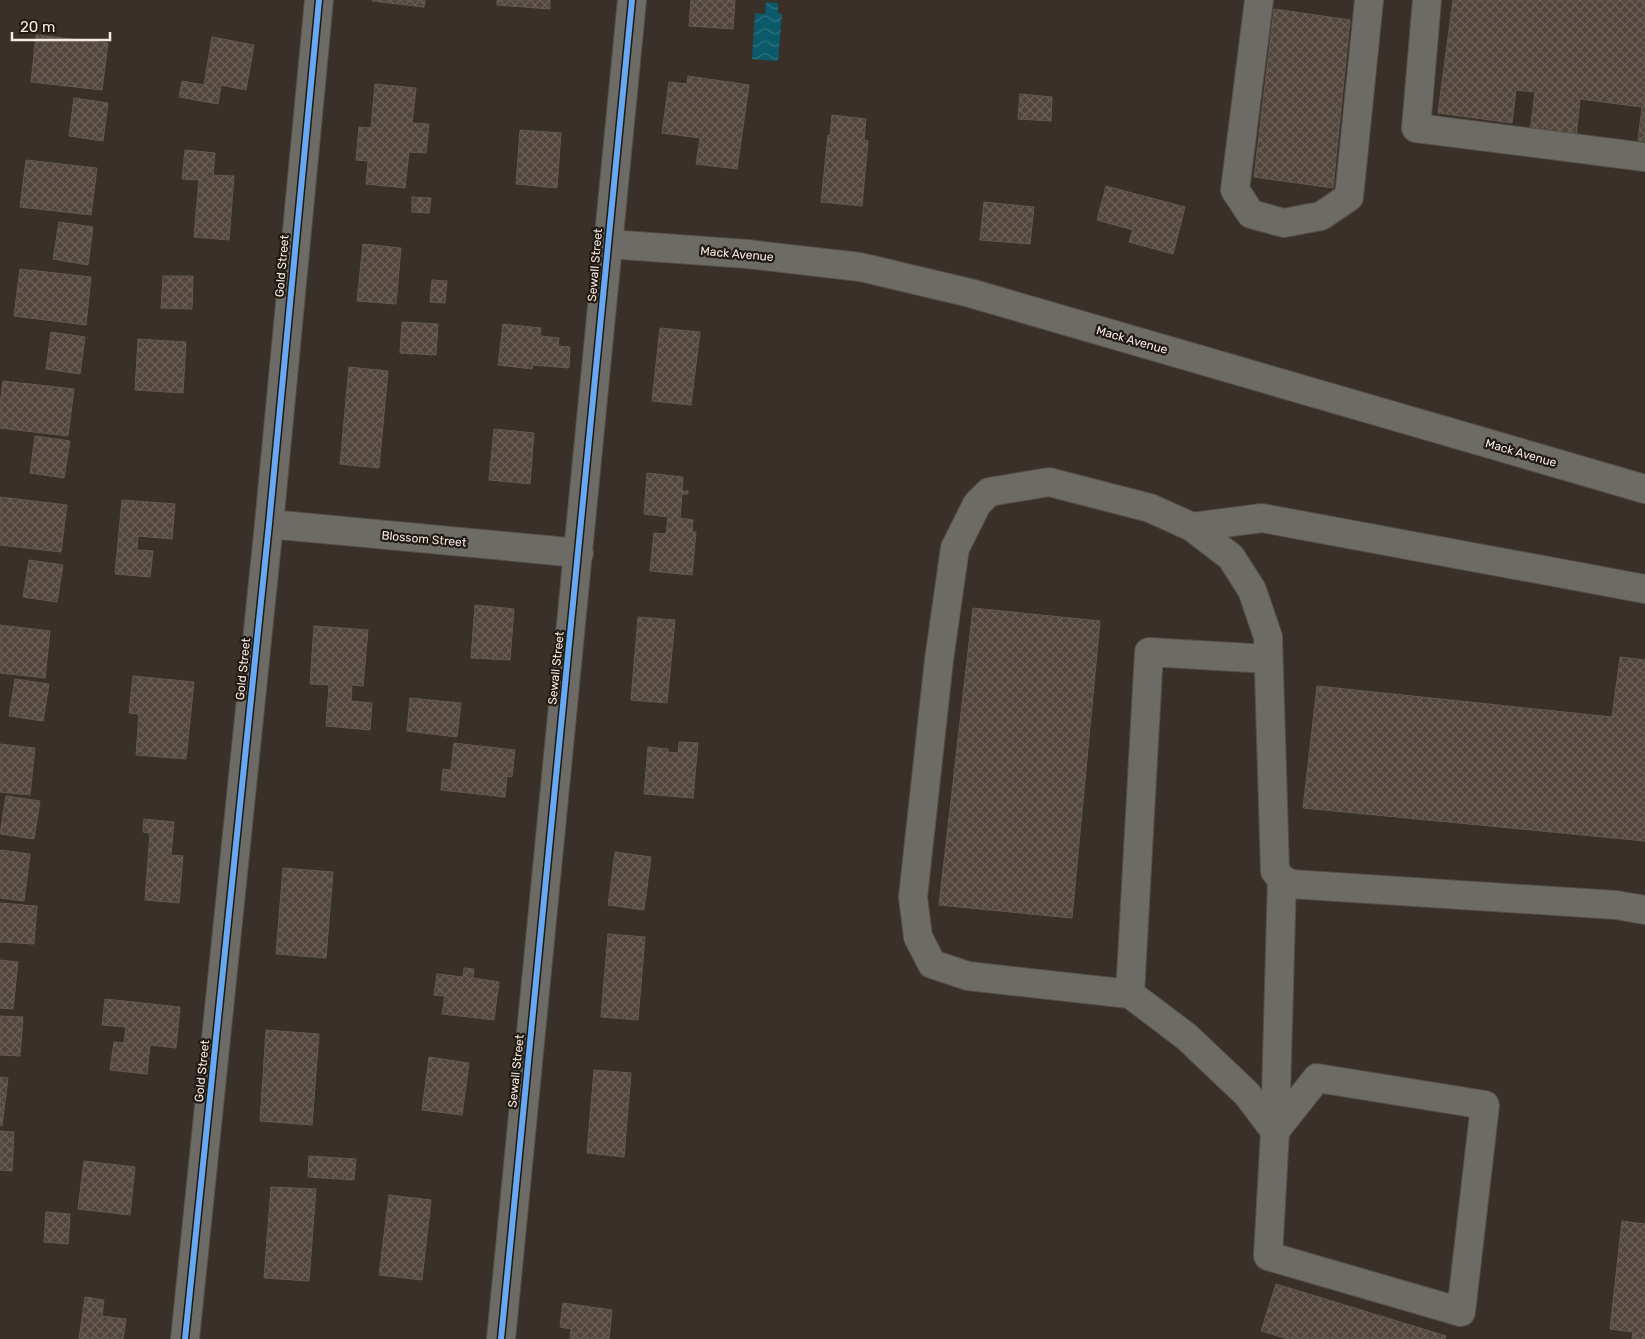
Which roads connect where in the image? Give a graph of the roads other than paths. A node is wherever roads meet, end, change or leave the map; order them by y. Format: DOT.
graph roads {
  1 [pos="319,0"];
  2 [pos="632,0"];
  3 [pos="1259,0"];
  4 [pos="1369,0"];
  5 [pos="1427,0"];
  6 [pos="1645,157"];
  7 [pos="609,244"];
  8 [pos="1645,489"];
  9 [pos="269,524"];
  10 [pos="1192,527"];
  11 [pos="579,553"];
  12 [pos="1645,589"];
  13 [pos="1268,658"];
  14 [pos="1282,879"];
  15 [pos="1645,910"];
  16 [pos="1130,994"];
  17 [pos="1275,1131"];
  18 [pos="186,1339"];
  19 [pos="501,1339"];
  1 -- 9 [label="street, Gold Street"];
  2 -- 7 [label="street, Sewall Street"];
  3 -- 4 [label="street"];
  5 -- 6 [label="street"];
  7 -- 8 [label="street, Mack Avenue"];
  7 -- 11 [label="street, Sewall Street"];
  9 -- 11 [label="street, Blossom Street"];
  9 -- 18 [label="street, Gold Street"];
  10 -- 12 [label="street"];
  10 -- 13 [label="street"];
  10 -- 16 [label="street"];
  11 -- 19 [label="street, Sewall Street"];
  13 -- 14 [label="street"];
  13 -- 16 [label="street"];
  14 -- 15 [label="street"];
  14 -- 17 [label="street"];
  16 -- 17 [label="street"];
  17 -- 17 [label="street"];
}
